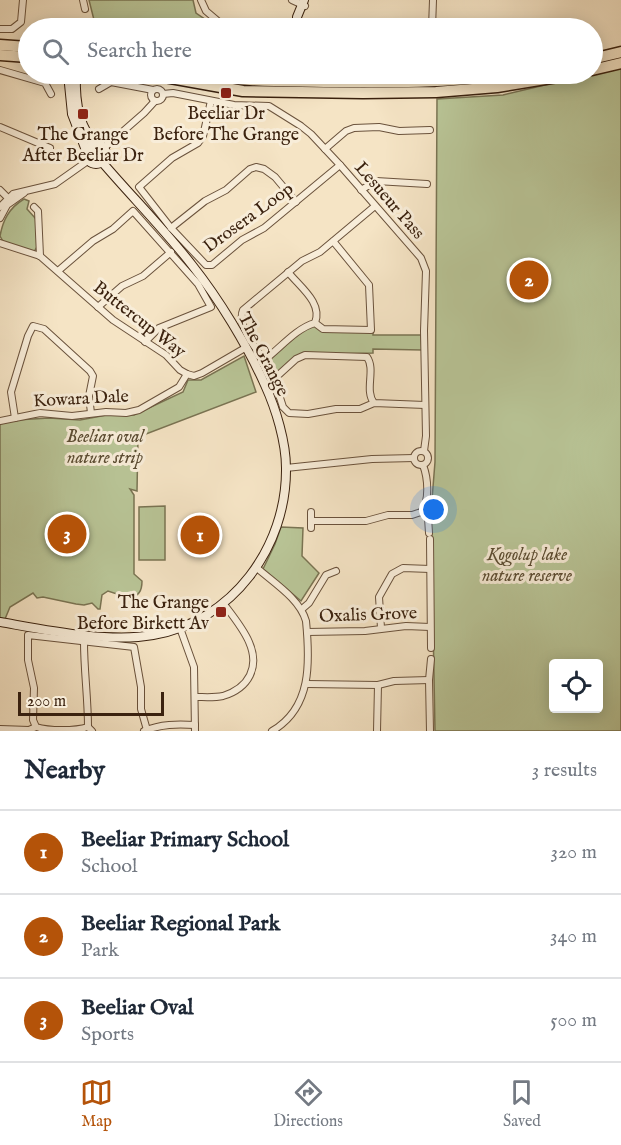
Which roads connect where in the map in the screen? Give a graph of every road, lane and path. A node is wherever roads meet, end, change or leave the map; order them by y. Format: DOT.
graph roads {
  1 [pos="23,0"];
  2 [pos="83,0"];
  3 [pos="201,0"];
  4 [pos="292,0"];
  5 [pos="433,0"];
  6 [pos="305,3"];
  7 [pos="85,9"];
  8 [pos="21,18"];
  9 [pos="214,18"];
  10 [pos="297,18"];
  11 [pos="432,18"];
  12 [pos="18,24"];
  13 [pos="0,30"];
  14 [pos="0,45"];
  15 [pos="18,46"];
  16 [pos="621,52"];
  17 [pos="0,55"];
  18 [pos="18,56"];
  19 [pos="603,56"];
  20 [pos="621,63"];
  21 [pos="603,67"];
  22 [pos="0,70"];
  23 [pos="18,75"];
  24 [pos="46,84"];
  25 [pos="74,84"];
  26 [pos="76,84"];
  27 [pos="108,84"];
  28 [pos="122,84"];
  29 [pos="199,84"];
  30 [pos="285,84"];
  31 [pos="294,84"];
  32 [pos="515,84"];
  33 [pos="99,89"];
  34 [pos="153,90"];
  35 [pos="270,92"];
  36 [pos="307,93"];
  37 [pos="51,94"];
  38 [pos="163,94"];
  39 [pos="155,101"];
  40 [pos="211,101"];
  41 [pos="0,127"];
  42 [pos="430,130"];
  43 [pos="100,146"];
  44 [pos="50,148"];
  45 [pos="325,149"];
  46 [pos="88,157"];
  47 [pos="102,162"];
  48 [pos="340,165"];
  49 [pos="427,184"];
  50 [pos="361,189"];
  51 [pos="0,190"];
  52 [pos="9,200"];
  53 [pos="296,202"];
  54 [pos="128,205"];
  55 [pos="375,206"];
  56 [pos="0,207"];
  57 [pos="34,207"];
  58 [pos="133,211"];
  59 [pos="0,218"];
  60 [pos="171,228"];
  61 [pos="333,241"];
  62 [pos="0,243"];
  63 [pos="0,249"];
  64 [pos="21,251"];
  65 [pos="171,252"];
  66 [pos="40,256"];
  67 [pos="58,271"];
  68 [pos="288,272"];
  69 [pos="98,307"];
  70 [pos="315,323"];
  71 [pos="145,342"];
  72 [pos="245,348"];
  73 [pos="187,375"];
  74 [pos="374,403"];
  75 [pos="425,405"];
  76 [pos="92,413"];
  77 [pos="15,418"];
  78 [pos="0,421"];
  79 [pos="424,452"];
  80 [pos="414,458"];
  81 [pos="423,465"];
  82 [pos="286,468"];
  83 [pos="424,509"];
  84 [pos="311,512"];
  85 [pos="257,568"];
  86 [pos="430,568"];
  87 [pos="336,571"];
  88 [pos="224,603"];
  89 [pos="302,609"];
  90 [pos="0,622"];
  91 [pos="430,627"];
  92 [pos="180,628"];
  93 [pos="381,628"];
  94 [pos="307,632"];
  95 [pos="84,642"];
  96 [pos="431,648"];
  97 [pos="431,659"];
  98 [pos="429,680"];
  99 [pos="307,684"];
  100 [pos="378,685"];
  101 [pos="195,697"];
  102 [pos="36,727"];
  103 [pos="195,728"];
  104 [pos="0,729"];
  105 [pos="90,729"];
  106 [pos="145,730"];
  107 [pos="273,731"];
  108 [pos="377,731"];
  109 [pos="430,731"];
  1 -- 8 [label="street"];
  2 -- 7 [label="street"];
  3 -- 9 [label="street"];
  4 -- 6 [label="street"];
  5 -- 11 [label="street"];
  6 -- 10 [label="street"];
  12 -- 13 [label="street"];
  14 -- 15 [label="highway"];
  16 -- 19 [label="highway"];
  17 -- 18 [label="highway"];
  20 -- 21 [label="highway"];
  22 -- 23 [label="street"];
  24 -- 37 [label="street"];
  25 -- 46 [label="street"];
  26 -- 43 [label="street"];
  27 -- 33 [label="street"];
  28 -- 34 [label="street"];
  29 -- 35 [label="highway"];
  30 -- 35 [label="street"];
  31 -- 36 [label="street"];
  32 -- 36 [label="highway"];
  34 -- 38 [label="street"];
  34 -- 39 [label="street"];
  35 -- 36 [label="highway"];
  38 -- 39 [label="street"];
  38 -- 40 [label="street, Lesueur Pass"];
  39 -- 43 [label="street"];
  40 -- 45 [label="street, Lesueur Pass"];
  40 -- 60 [label="street, Drosera Loop"];
  41 -- 44 [label="street"];
  42 -- 45 [label="street"];
  43 -- 46 [label="street"];
  43 -- 47 [label="street"];
  45 -- 48 [label="street, Lesueur Pass"];
  46 -- 47 [label="street"];
  46 -- 52 [label="street"];
  47 -- 72 [label="street, The Grange"];
  48 -- 50 [label="street, Lesueur Pass"];
  48 -- 53 [label="street, Drosera Loop"];
  49 -- 50 [label="street"];
  50 -- 55 [label="street, Lesueur Pass"];
  51 -- 52 [label="street"];
  52 -- 56 [label="street"];
  52 -- 59 [label="street"];
  53 -- 60 [label="street"];
  53 -- 60 [label="street, Drosera Loop"];
  54 -- 58 [label="street"];
  55 -- 61 [label="street"];
  55 -- 75 [label="street, Lesueur Pass"];
  57 -- 66 [label="street"];
  58 -- 65 [label="street"];
  58 -- 67 [label="street"];
  61 -- 68 [label="street"];
  61 -- 70 [label="street"];
  62 -- 64 [label="street, Buttercup Way"];
  63 -- 64 [label="street, Buttercup Way"];
  64 -- 66 [label="street, Buttercup Way"];
  65 -- 69 [label="street"];
  65 -- 71 [label="street"];
  66 -- 67 [label="street, Buttercup Way"];
  67 -- 69 [label="street, Buttercup Way"];
  68 -- 70 [label="street"];
  68 -- 70 [label="street"];
  69 -- 71 [label="street, Buttercup Way"];
  71 -- 73 [label="street, Buttercup Way"];
  72 -- 73 [label="street, Buttercup Way"];
  72 -- 82 [label="street, The Grange"];
  73 -- 76 [label="street, Kowara Dale"];
  74 -- 74 [label="street"];
  74 -- 75 [label="street"];
  75 -- 79 [label="street, Lesueur Pass"];
  76 -- 77 [label="street, Kowara Dale"];
  76 -- 77 [label="street"];
  77 -- 78 [label="street, Kowara Dale"];
  79 -- 80 [label="street"];
  79 -- 81 [label="street, Lesueur Pass"];
  80 -- 81 [label="street"];
  80 -- 82 [label="street"];
  81 -- 83 [label="street"];
  82 -- 85 [label="street, The Grange"];
  83 -- 84 [label="street"];
  83 -- 86 [label="street"];
  85 -- 88 [label="street, The Grange"];
  85 -- 89 [label="street"];
  86 -- 91 [label="street"];
  86 -- 93 [label="street"];
  87 -- 89 [label="street"];
  88 -- 92 [label="street, The Grange"];
  88 -- 101 [label="street"];
  89 -- 94 [label="street"];
  90 -- 92 [label="street, The Grange"];
  91 -- 93 [label="street, Oxalis Grove"];
  91 -- 96 [label="street"];
  92 -- 101 [label="street"];
  93 -- 94 [label="street, Oxalis Grove"];
  94 -- 99 [label="street"];
  95 -- 102 [label="street"];
  95 -- 105 [label="street"];
  95 -- 106 [label="street"];
  97 -- 98 [label="street"];
  98 -- 100 [label="street"];
  98 -- 109 [label="street"];
  99 -- 100 [label="street"];
  99 -- 107 [label="street"];
  100 -- 108 [label="street"];
  101 -- 103 [label="street"];
  102 -- 104 [label="street"];
  102 -- 105 [label="street"];
  103 -- 106 [label="street"];
}
